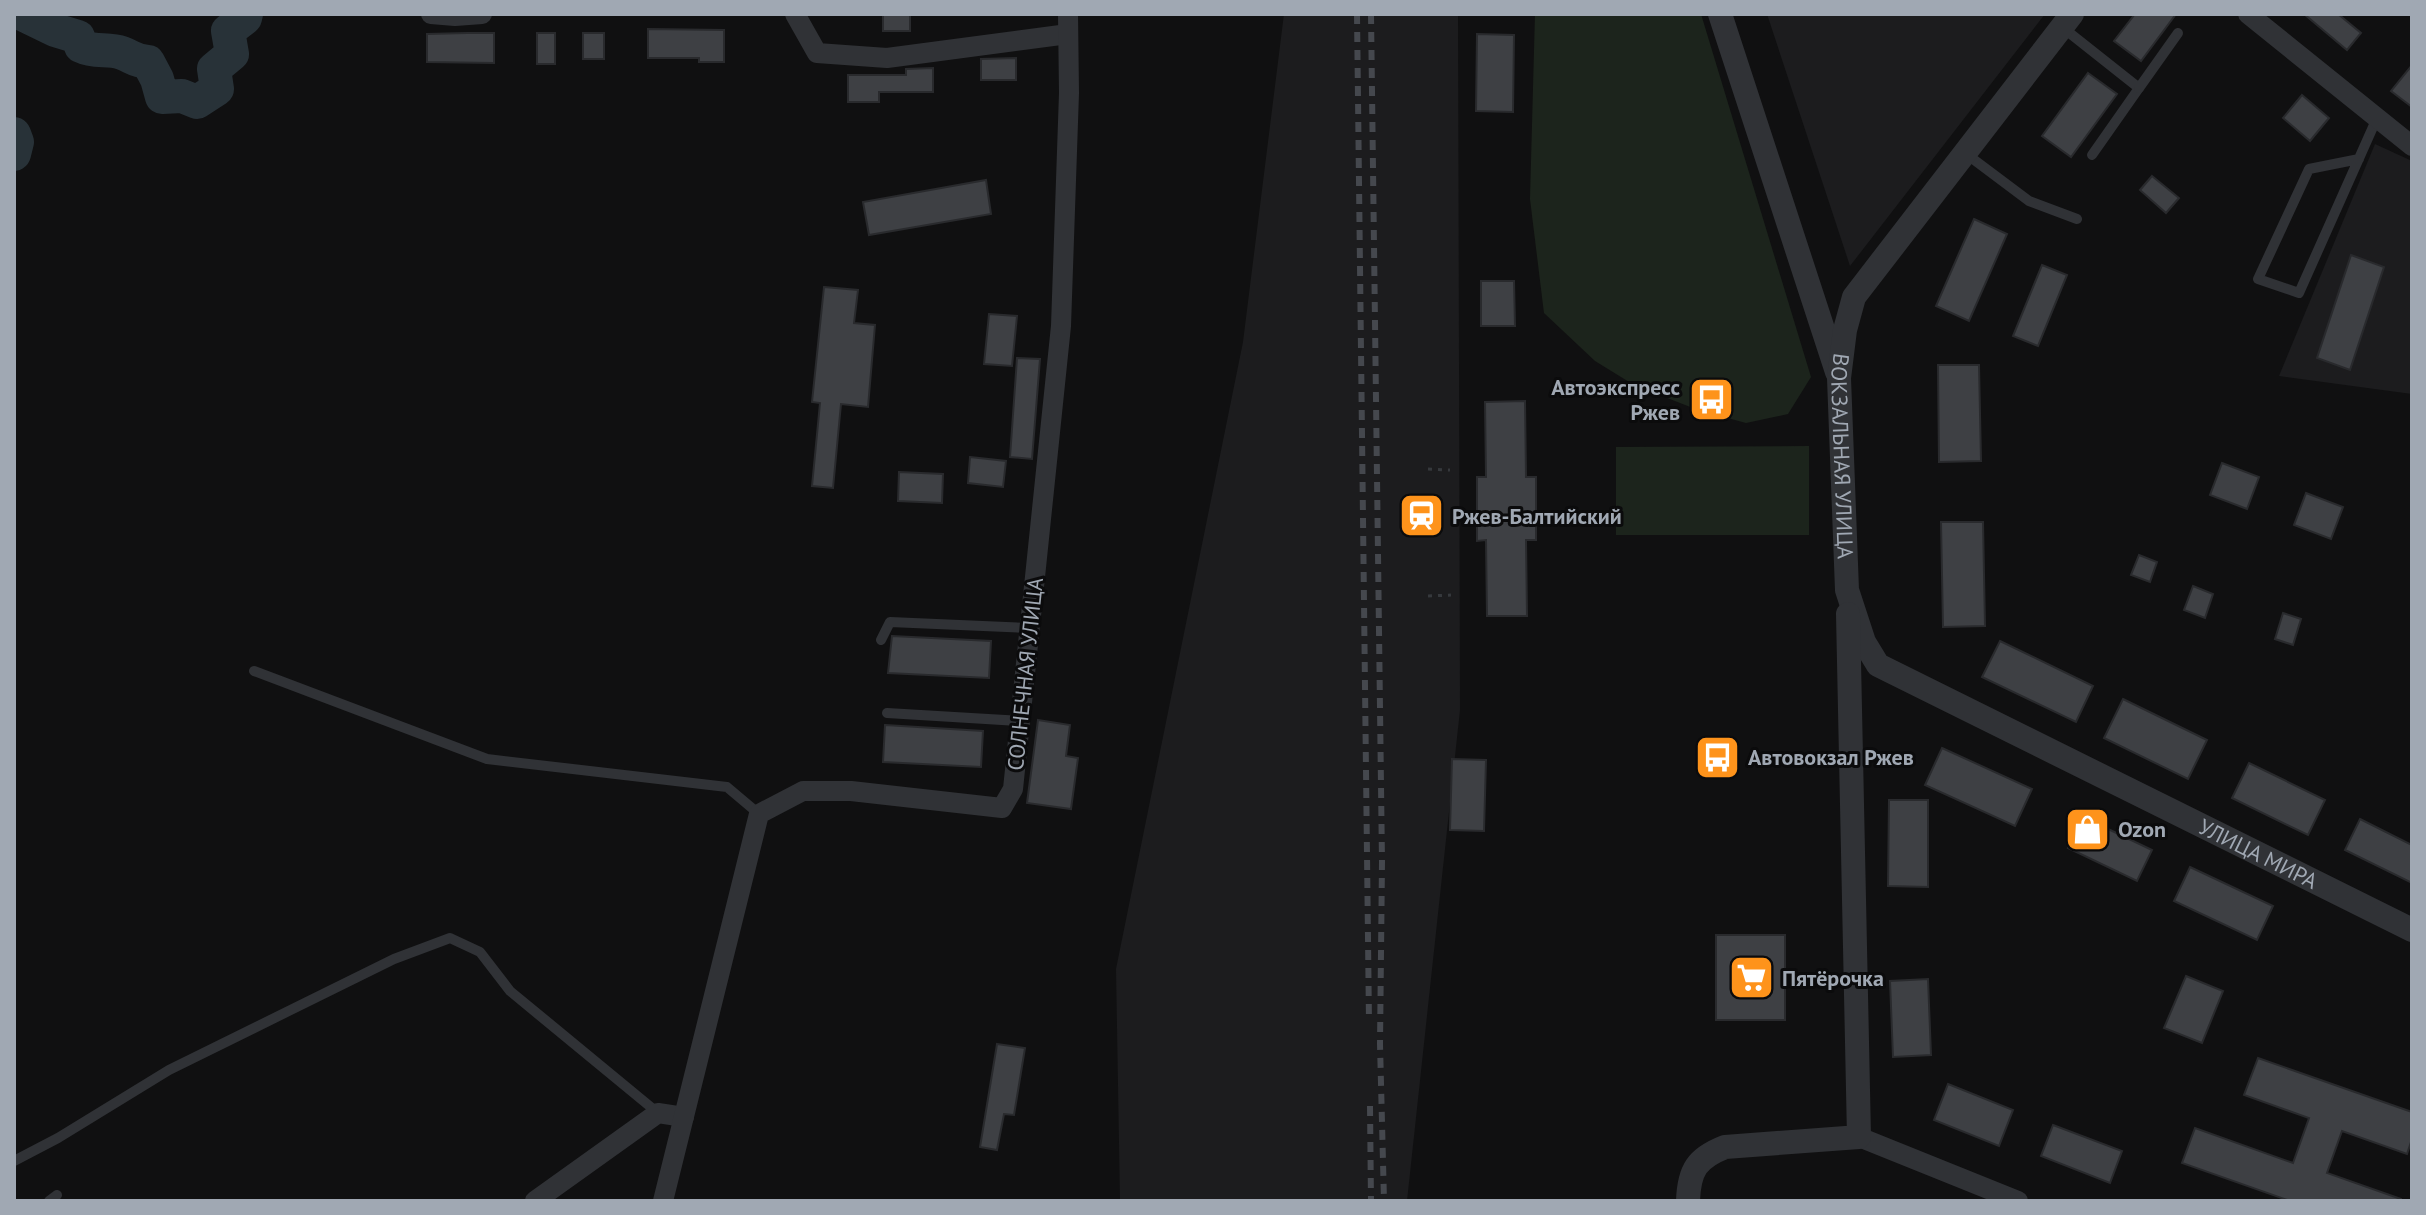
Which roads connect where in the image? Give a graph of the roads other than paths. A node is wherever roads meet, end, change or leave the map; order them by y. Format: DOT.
graph roads {
  1 [pos="431,14"];
  2 [pos="482,14"];
  3 [pos="795,14"];
  4 [pos="1720,14"];
  5 [pos="2248,14"];
  6 [pos="2067,20"];
  7 [pos="1068,24"];
  8 [pos="2178,33"];
  9 [pos="2139,88"];
  10 [pos="2377,118"];
  11 [pos="2412,146"];
  12 [pos="1965,153"];
  13 [pos="2092,155"];
  14 [pos="2359,159"];
  15 [pos="2077,219"];
  16 [pos="1839,378"];
  17 [pos="1847,590"];
  18 [pos="1030,628"];
  19 [pos="881,640"];
  20 [pos="254,671"];
  21 [pos="1934,692"];
  22 [pos="1850,707"];
  23 [pos="887,713"];
  24 [pos="1020,721"];
  25 [pos="759,814"];
  26 [pos="2412,930"];
  27 [pos="658,1113"];
  28 [pos="684,1117"];
  29 [pos="1859,1137"];
  30 [pos="14,1161"];
  31 [pos="535,1201"];
  32 [pos="663,1201"];
  33 [pos="1688,1201"];
  34 [pos="2018,1201"];
  1 -- 2 [label="street"];
  3 -- 7 [label="street"];
  4 -- 16 [label="street"];
  5 -- 10 [label="street"];
  6 -- 9 [label="lane"];
  6 -- 12 [label="street, ВОКЗАЛЬНАЯ УЛИЦА"];
  7 -- 18 [label="street, СОЛНЕЧНАЯ УЛИЦА"];
  8 -- 9 [label="lane"];
  9 -- 13 [label="lane"];
  10 -- 11 [label="street"];
  10 -- 14 [label="lane"];
  12 -- 15 [label="lane"];
  12 -- 16 [label="street, ВОКЗАЛЬНАЯ УЛИЦА"];
  14 -- 14 [label="lane"];
  16 -- 17 [label="street, ВОКЗАЛЬНАЯ УЛИЦА"];
  17 -- 21 [label="street, ВОКЗАЛЬНАЯ УЛИЦА"];
  17 -- 22 [label="street"];
  18 -- 19 [label="lane"];
  18 -- 24 [label="street, СОЛНЕЧНАЯ УЛИЦА"];
  20 -- 25 [label="lane"];
  21 -- 22 [label="street"];
  21 -- 26 [label="street, УЛИЦА МИРА"];
  22 -- 29 [label="street"];
  23 -- 24 [label="lane"];
  24 -- 25 [label="street, СОЛНЕЧНАЯ УЛИЦА"];
  25 -- 28 [label="street"];
  27 -- 28 [label="street"];
  27 -- 30 [label="lane"];
  27 -- 31 [label="street"];
  28 -- 32 [label="street"];
  29 -- 33 [label="street"];
  29 -- 34 [label="street"];
}
